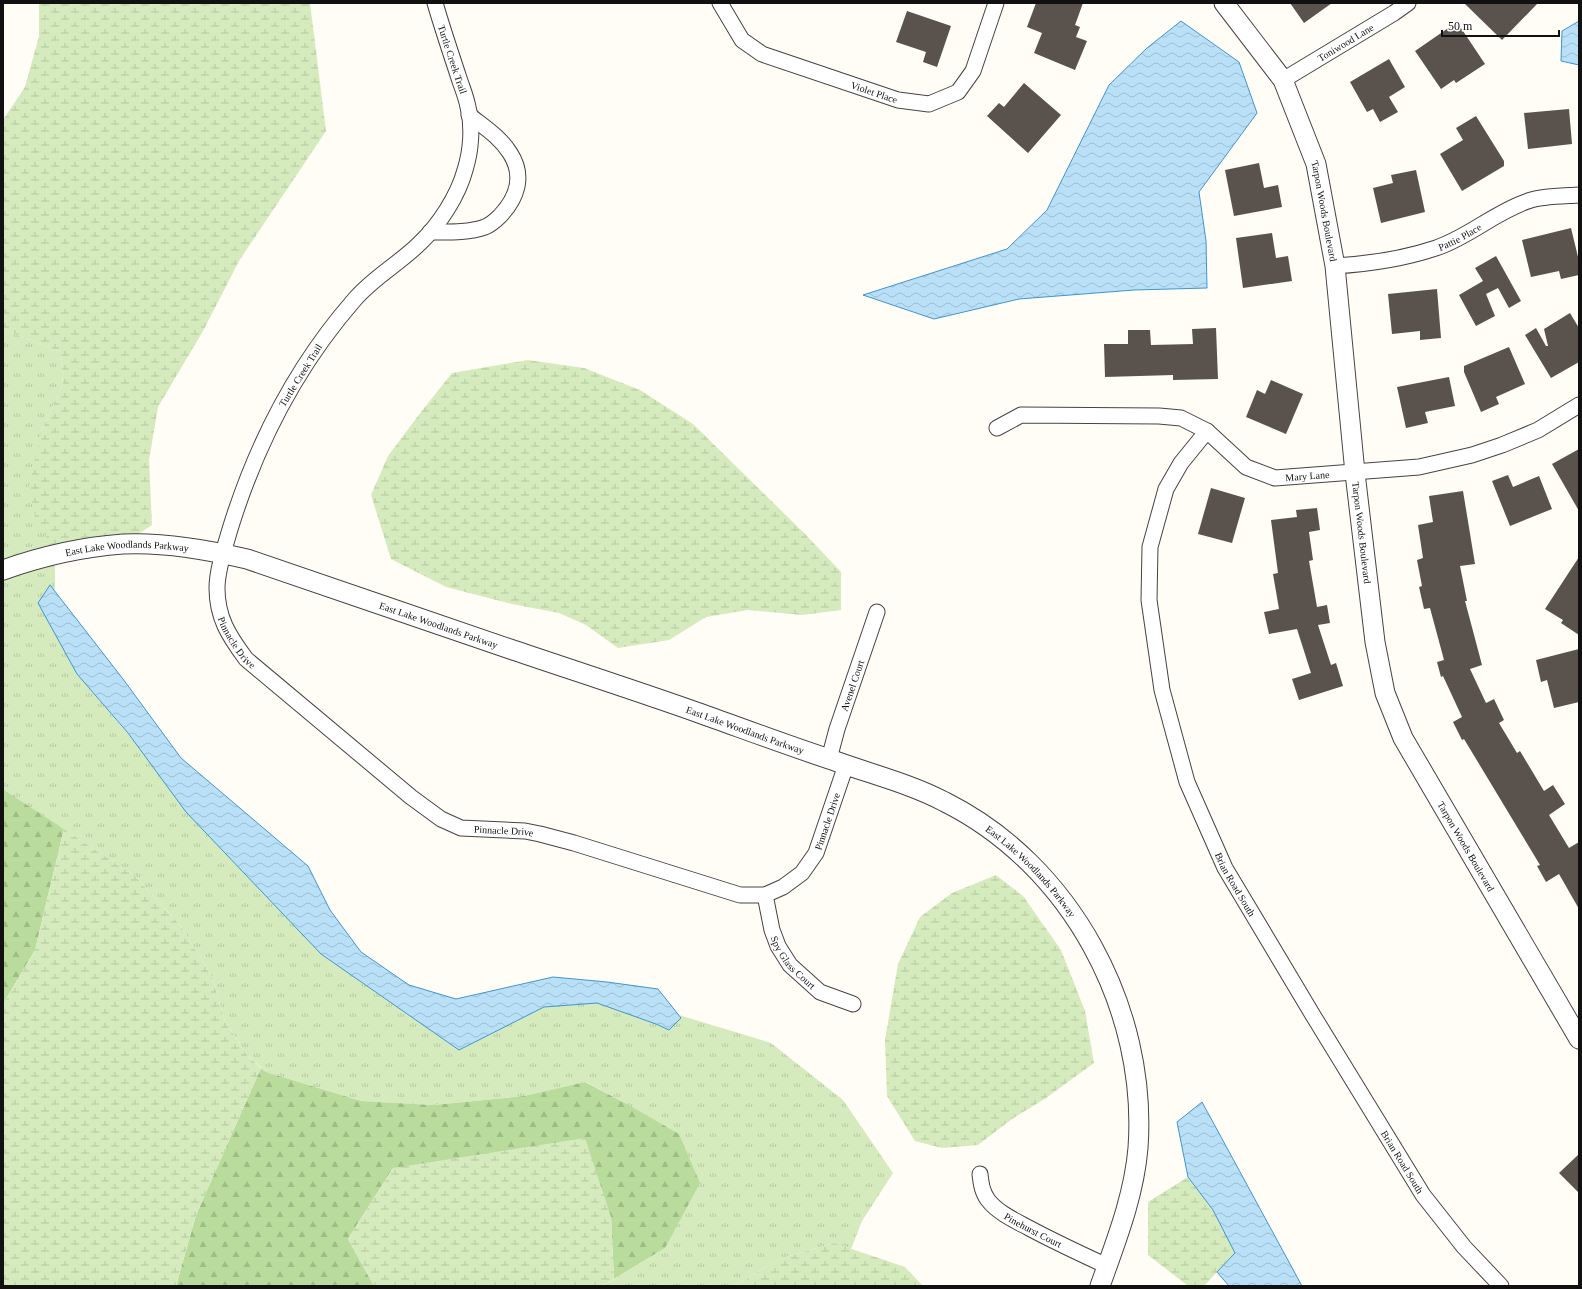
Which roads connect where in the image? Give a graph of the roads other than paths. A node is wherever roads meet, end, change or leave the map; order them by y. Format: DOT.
graph roads {
  1 [pos="435,3"];
  2 [pos="720,3"];
  3 [pos="996,3"];
  4 [pos="1224,3"];
  5 [pos="1408,3"];
  6 [pos="1283,80"];
  7 [pos="469,116"];
  8 [pos="1579,195"];
  9 [pos="430,232"];
  10 [pos="1335,266"];
  11 [pos="1579,405"];
  12 [pos="997,428"];
  13 [pos="1207,431"];
  14 [pos="1355,473"];
  15 [pos="223,553"];
  16 [pos="3,570"];
  17 [pos="877,612"];
  18 [pos="838,762"];
  19 [pos="765,895"];
  20 [pos="852,1004"];
  21 [pos="1579,1039"];
  22 [pos="980,1174"];
  23 [pos="1107,1266"];
  24 [pos="1100,1286"];
  25 [pos="1501,1286"];
  1 -- 7 [label="street, Turtle Creek Trail"];
  2 -- 3 [label="street, Violet Place"];
  4 -- 6 [label="street, Tarpon Woods Boulevard"];
  5 -- 6 [label="street, Toniwood Lane"];
  6 -- 10 [label="street, Tarpon Woods Boulevard"];
  7 -- 9 [label="street, Turtle Creek Trail"];
  7 -- 9 [label="street"];
  8 -- 10 [label="street, Pattie Place"];
  9 -- 15 [label="street, Turtle Creek Trail"];
  10 -- 14 [label="street, Tarpon Woods Boulevard"];
  11 -- 14 [label="street, Mary Lane"];
  12 -- 13 [label="street, Mary Lane"];
  13 -- 14 [label="street, Mary Lane"];
  13 -- 25 [label="street, Brian Road South"];
  14 -- 21 [label="street, Tarpon Woods Boulevard"];
  15 -- 16 [label="street, East Lake Woodlands Parkway"];
  15 -- 18 [label="street, East Lake Woodlands Parkway"];
  15 -- 19 [label="street, Pinnacle Drive"];
  17 -- 18 [label="street, Avenel Court"];
  18 -- 19 [label="street, Pinnacle Drive"];
  18 -- 23 [label="street, East Lake Woodlands Parkway"];
  19 -- 20 [label="street, Spy Glass Court"];
  22 -- 23 [label="street, Pinehurst Court"];
  23 -- 24 [label="street, East Lake Woodlands Parkway"];
}
